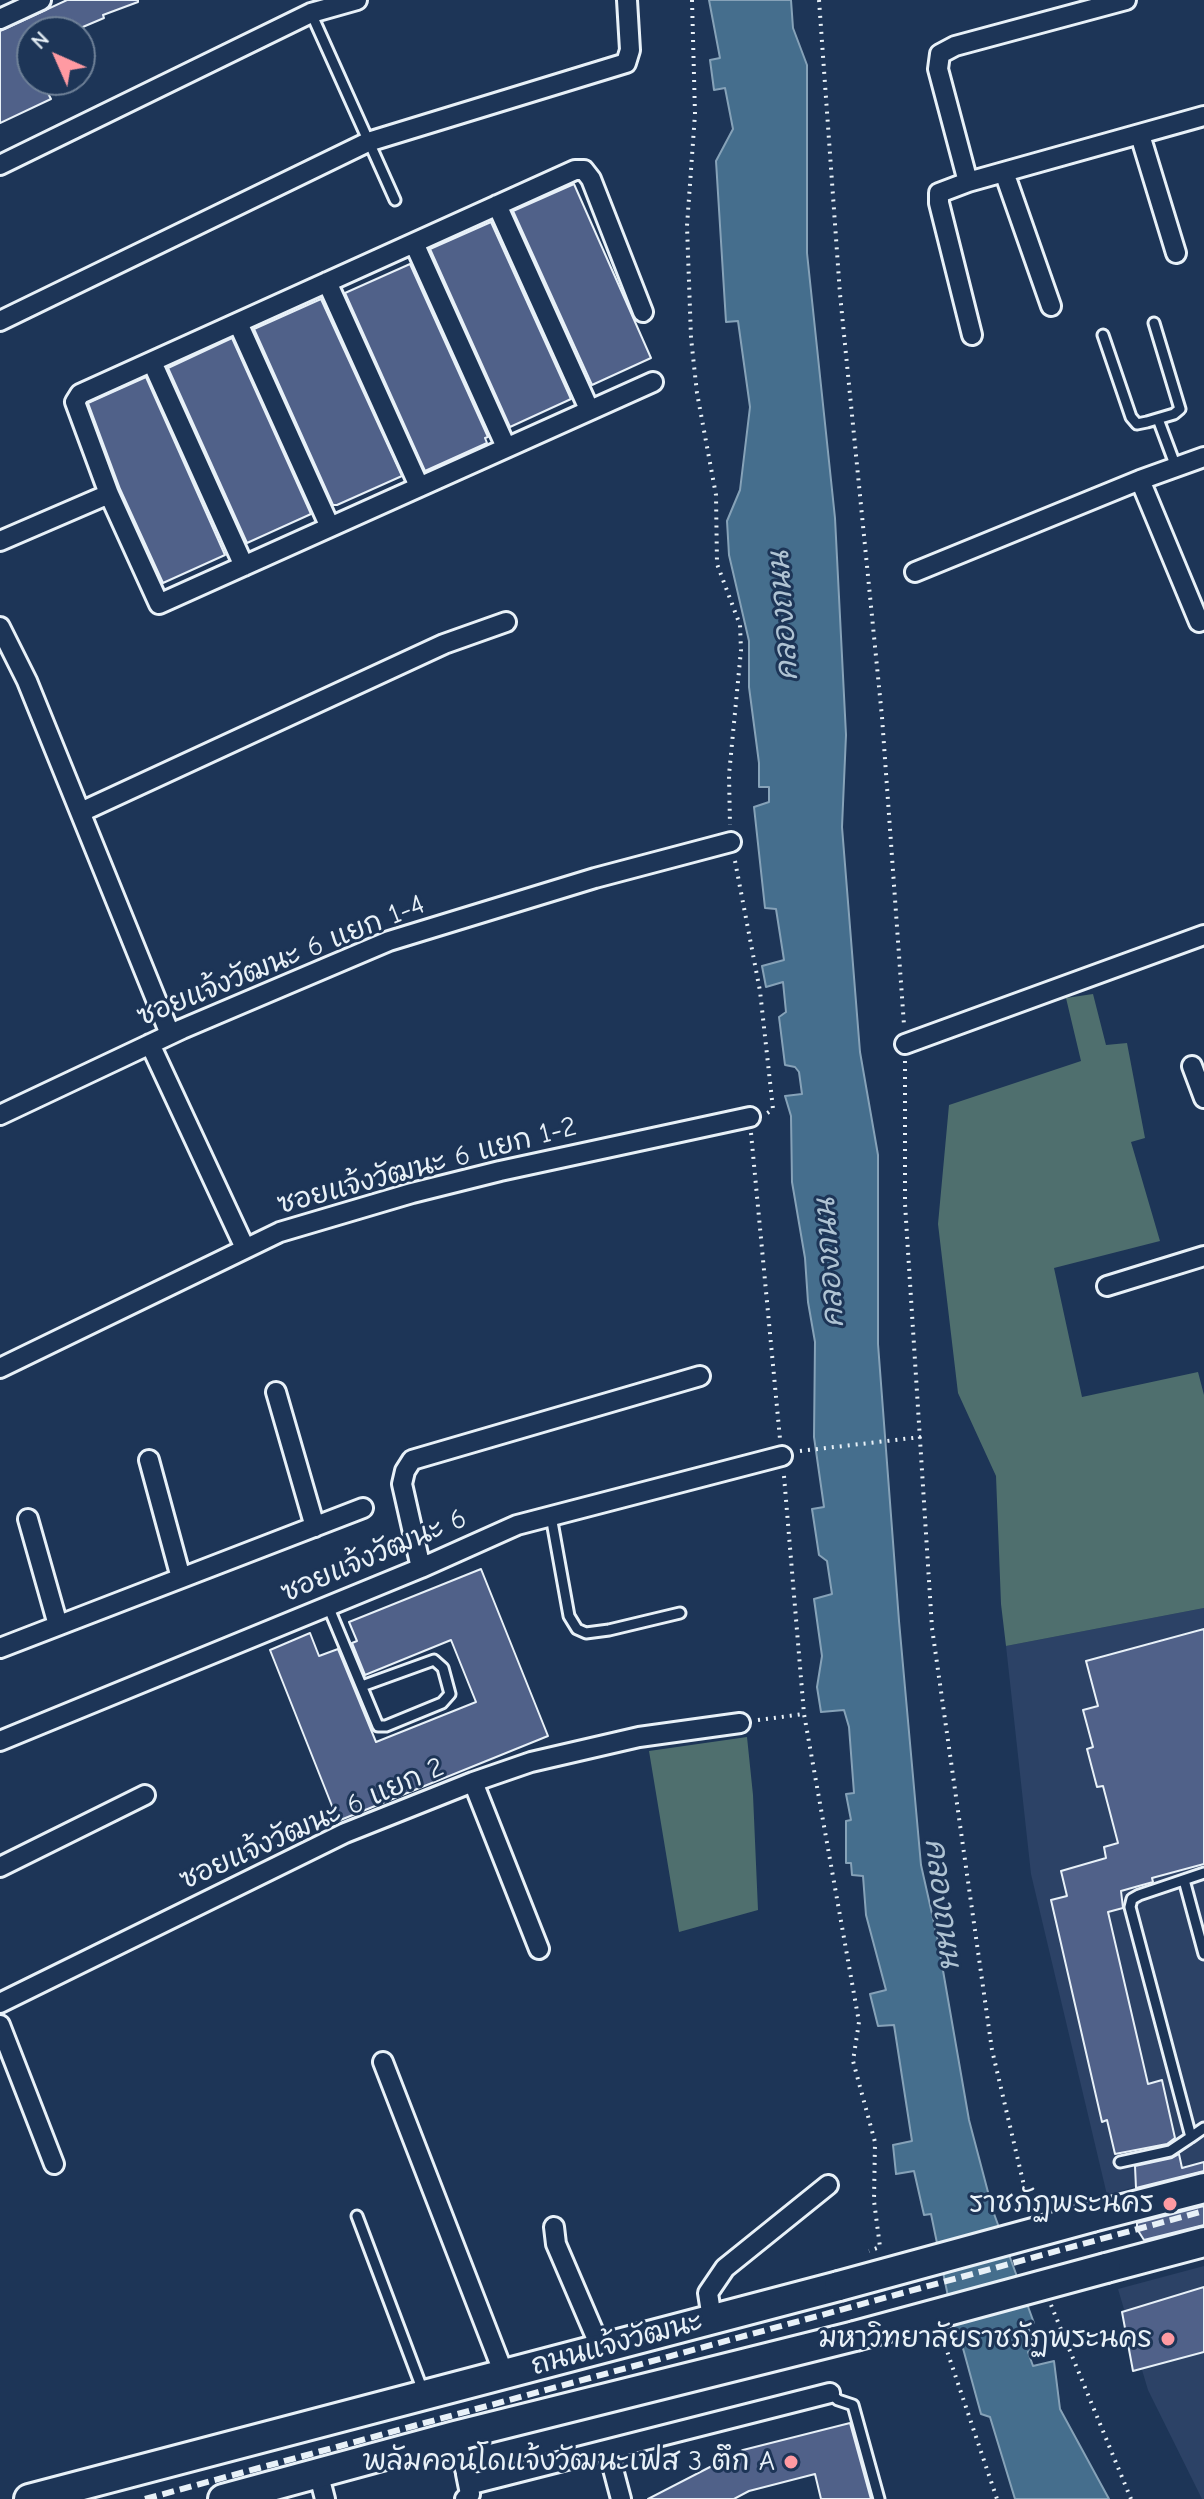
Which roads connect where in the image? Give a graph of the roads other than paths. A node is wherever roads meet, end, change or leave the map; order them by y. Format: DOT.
graph roads {
  1 [pos="41,0"];
  2 [pos="357,0"];
  3 [pos="627,0"];
  4 [pos="1126,0"];
  5 [pos="311,13"];
  6 [pos="0,19"];
  7 [pos="1204,116"];
  8 [pos="1140,135"];
  9 [pos="368,142"];
  10 [pos="0,165"];
  11 [pos="1004,172"];
  12 [pos="968,182"];
  13 [pos="395,200"];
  14 [pos="497,205"];
  15 [pos="414,243"];
  16 [pos="1176,253"];
  17 [pos="327,282"];
  18 [pos="1051,306"];
  19 [pos="643,312"];
  20 [pos="0,321"];
  21 [pos="238,323"];
  22 [pos="1154,323"];
  23 [pos="972,335"];
  24 [pos="1103,335"];
  25 [pos="152,362"];
  26 [pos="653,382"];
  27 [pos="589,409"];
  28 [pos="1158,419"];
  29 [pos="506,447"];
  30 [pos="1204,457"];
  31 [pos="1176,467"];
  32 [pos="1140,480"];
  33 [pos="419,486"];
  34 [pos="109,494"];
  35 [pos="330,527"];
  36 [pos="0,541"];
  37 [pos="244,566"];
  38 [pos="915,572"];
  39 [pos="506,622"];
  40 [pos="1199,622"];
  41 [pos="0,627"];
  42 [pos="81,812"];
  43 [pos="731,842"];
  44 [pos="1204,935"];
  45 [pos="170,1034"];
  46 [pos="150,1044"];
  47 [pos="905,1044"];
  48 [pos="1192,1066"];
  49 [pos="1204,1098"];
  50 [pos="0,1115"];
  51 [pos="750,1117"];
  52 [pos="245,1248"];
  53 [pos="1204,1256"];
  54 [pos="1107,1286"];
  55 [pos="0,1368"];
  56 [pos="700,1376"];
  57 [pos="276,1392"];
  58 [pos="782,1456"];
  59 [pos="149,1460"];
  60 [pos="363,1508"];
  61 [pos="551,1516"];
  62 [pos="28,1519"];
  63 [pos="315,1527"];
  64 [pos="421,1568"];
  65 [pos="181,1578"];
  66 [pos="328,1606"];
  67 [pos="680,1613"];
  68 [pos="58,1625"];
  69 [pos="0,1648"];
  70 [pos="362,1686"];
  71 [pos="740,1723"];
  72 [pos="0,1741"];
  73 [pos="473,1782"];
  74 [pos="145,1795"];
  75 [pos="0,1867"];
  76 [pos="1204,1873"];
  77 [pos="1184,1880"];
  78 [pos="539,1949"];
  79 [pos="1204,1954"];
  80 [pos="0,2003"];
  81 [pos="0,2025"];
  82 [pos="383,2062"];
  83 [pos="1204,2128"];
  84 [pos="1191,2137"];
  85 [pos="1120,2162"];
  86 [pos="54,2164"];
  87 [pos="828,2185"];
  88 [pos="1204,2188"];
  89 [pos="357,2216"];
  90 [pos="554,2227"];
  91 [pos="1204,2242"];
  92 [pos="712,2319"];
  93 [pos="601,2349"];
  94 [pos="504,2374"];
  95 [pos="830,2393"];
  96 [pos="425,2394"];
  97 [pos="455,2436"];
  98 [pos="608,2450"];
  99 [pos="466,2474"];
  100 [pos="321,2486"];
  101 [pos="29,2499"];
  102 [pos="223,2499"];
  103 [pos="465,2499"];
  104 [pos="621,2499"];
  105 [pos="879,2499"];
  1 -- 6 [label="street"];
  2 -- 5 [label="street"];
  3 -- 9 [label="street"];
  4 -- 12 [label="street"];
  5 -- 9 [label="lane"];
  5 -- 10 [label="street"];
  7 -- 8 [label="street"];
  8 -- 11 [label="street"];
  8 -- 16 [label="street"];
  9 -- 13 [label="lane"];
  9 -- 20 [label="street"];
  11 -- 12 [label="street"];
  11 -- 18 [label="street"];
  12 -- 23 [label="street"];
  14 -- 15 [label="street"];
  14 -- 19 [label="street"];
  14 -- 27 [label="street"];
  15 -- 17 [label="street"];
  15 -- 29 [label="street"];
  17 -- 21 [label="street"];
  17 -- 33 [label="street"];
  21 -- 25 [label="street"];
  21 -- 35 [label="street"];
  22 -- 28 [label="lane"];
  24 -- 28 [label="lane"];
  25 -- 34 [label="street"];
  25 -- 37 [label="street"];
  26 -- 27 [label="street"];
  27 -- 29 [label="street"];
  28 -- 31 [label="lane"];
  29 -- 33 [label="street"];
  30 -- 31 [label="street"];
  31 -- 32 [label="street"];
  32 -- 38 [label="street"];
  32 -- 40 [label="street"];
  33 -- 35 [label="street"];
  34 -- 36 [label="street"];
  34 -- 37 [label="street"];
  35 -- 37 [label="street"];
  39 -- 42 [label="street"];
  41 -- 42 [label="street"];
  42 -- 45 [label="street"];
  43 -- 45 [label="street, ซอยแจ้งวัฒนะ 6 แยก 1-4"];
  44 -- 47 [label="street"];
  45 -- 46 [label="street, ซอยแจ้งวัฒนะ 6 แยก 1-4"];
  46 -- 50 [label="street, ซอยแจ้งวัฒนะ 6 แยก 1-4"];
  46 -- 52 [label="street"];
  48 -- 49 [label="street"];
  51 -- 52 [label="street, ซอยแจ้งวัฒนะ 6 แยก 1-2"];
  52 -- 55 [label="street, ซอยแจ้งวัฒนะ 6 แยก 1-2"];
  53 -- 54 [label="street"];
  56 -- 64 [label="street"];
  57 -- 63 [label="street"];
  58 -- 61 [label="street, ซอยแจ้งวัฒนะ 6"];
  59 -- 65 [label="street"];
  60 -- 63 [label="street"];
  61 -- 64 [label="street, ซอยแจ้งวัฒนะ 6"];
  61 -- 67 [label="lane"];
  62 -- 68 [label="street"];
  63 -- 65 [label="street"];
  64 -- 66 [label="street, ซอยแจ้งวัฒนะ 6"];
  65 -- 68 [label="street"];
  66 -- 70 [label="lane"];
  66 -- 72 [label="street, ซอยแจ้งวัฒนะ 6"];
  68 -- 69 [label="street"];
  70 -- 70 [label="lane"];
  71 -- 73 [label="street, ซอยแจ้งวัฒนะ 6 แยก 2"];
  73 -- 78 [label="street"];
  73 -- 80 [label="street, ซอยแจ้งวัฒนะ 6 แยก 2"];
  74 -- 75 [label="street"];
  76 -- 77 [label="lane"];
  77 -- 79 [label="lane"];
  77 -- 84 [label="lane"];
  81 -- 86 [label="street"];
  82 -- 94 [label="street"];
  83 -- 84 [label="lane"];
  84 -- 85 [label="lane"];
  87 -- 92 [label="street"];
  88 -- 92 [label="main road, ถนนแจ้งวัฒนะ, bridge"];
  89 -- 96 [label="lane"];
  90 -- 93 [label="street"];
  91 -- 97 [label="main road, ถนนแจ้งวัฒนะ, bridge"];
  92 -- 93 [label="main road, ถนนแจ้งวัฒนะ"];
  93 -- 94 [label="main road, ถนนแจ้งวัฒนะ"];
  94 -- 96 [label="main road, ถนนแจ้งวัฒนะ"];
  95 -- 98 [label="street"];
  95 -- 105 [label="lane"];
  96 -- 101 [label="main road, ถนนแจ้งวัฒนะ"];
  97 -- 99 [label="street"];
  97 -- 100 [label="main road, ถนนแจ้งวัฒนะ"];
  98 -- 99 [label="street"];
  98 -- 104 [label="street"];
  99 -- 103 [label="street"];
  100 -- 102 [label="main road, ถนนแจ้งวัฒนะ"];
}
